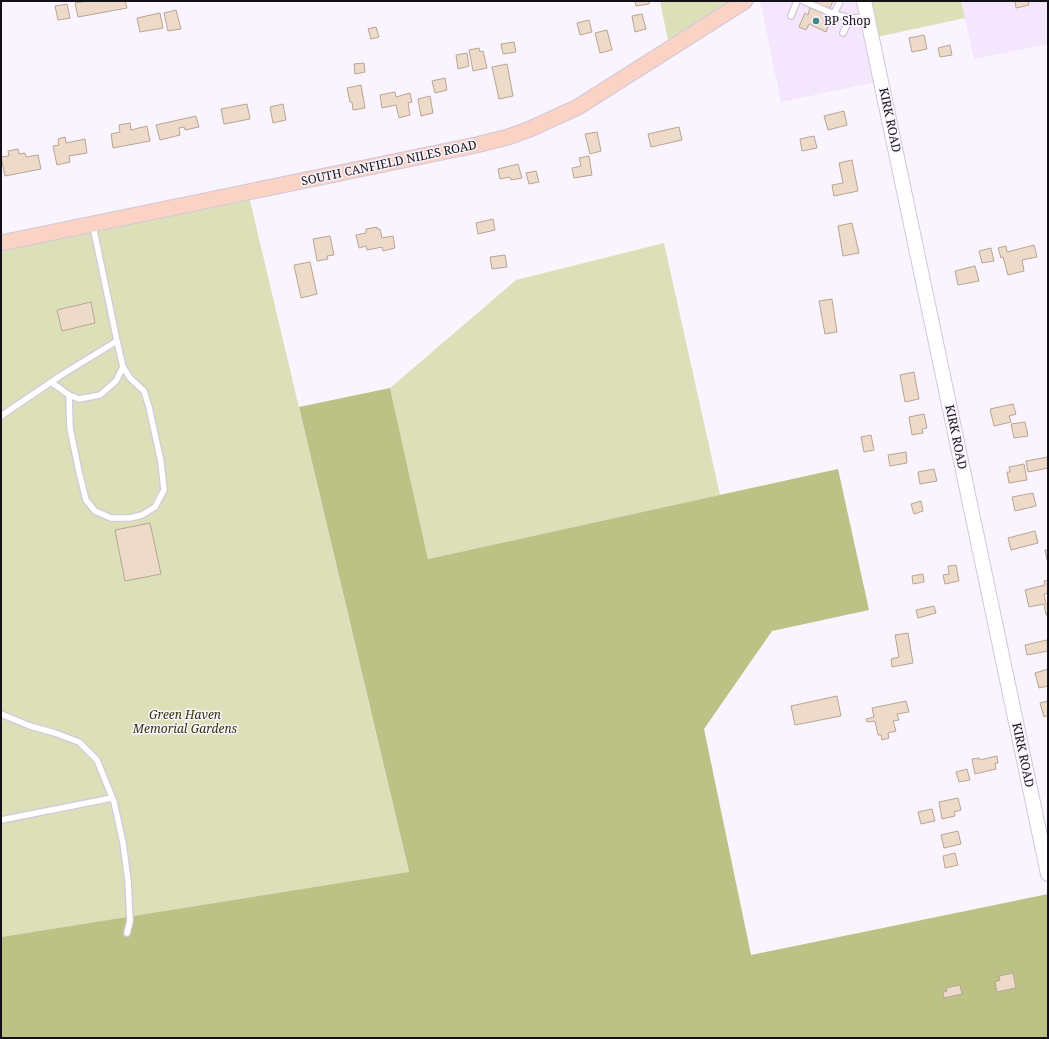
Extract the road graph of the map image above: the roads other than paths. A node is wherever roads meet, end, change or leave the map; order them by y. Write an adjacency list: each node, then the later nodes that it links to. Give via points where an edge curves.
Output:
1 (746, 1): 11 (main road, SOUTH CANFIELD NILES ROAD, via 578,107 523,132 482,144)
2 (797, 1): 7 (lane)
3 (803, 1): 6 (lane)
4 (840, 1): 6 (lane)
5 (864, 1): 8 (street, KIRK ROAD)
6 (834, 14): 9 (lane)
7 (791, 16)
8 (868, 17): 9 (lane); 21 (street, KIRK ROAD)
9 (850, 18): 10 (lane)
10 (843, 33)
11 (92, 224): 12 (main road, SOUTH CANFIELD NILES ROAD); 13 (lane)
12 (1, 243)
13 (117, 341): 14 (lane); 15 (lane)
14 (123, 367): 16 (lane, via 116,381 100,395 79,399); 16 (lane, via 144,391 161,462 164,490 155,507 142,515 111,518 95,511 86,500 70,428)
15 (51, 382): 16 (lane); 17 (lane)
16 (69, 395)
17 (1, 416)
18 (1, 714): 19 (lane, via 79,742 97,760)
19 (112, 798): 20 (lane); 22 (lane, via 123,843 128,881 130,921)
20 (1, 820)
21 (1048, 874)
22 (127, 933)

